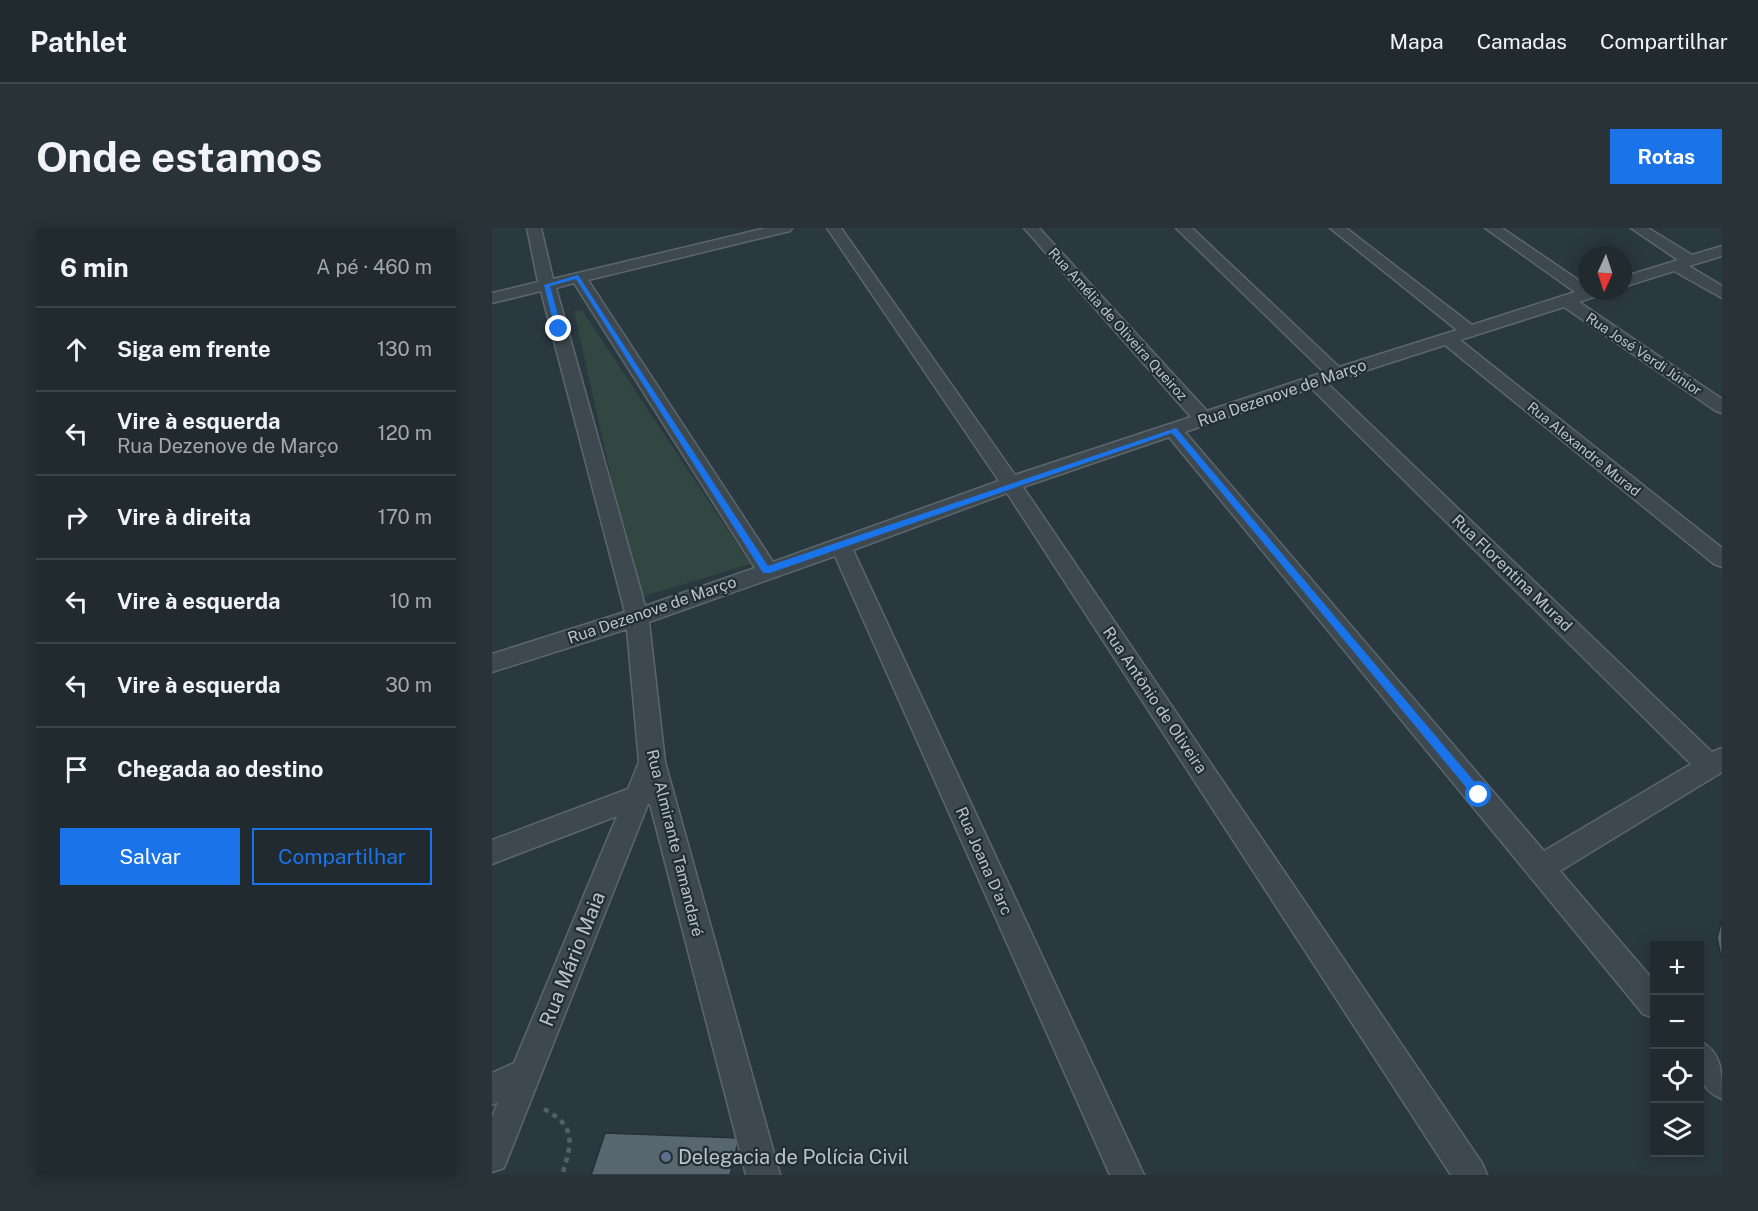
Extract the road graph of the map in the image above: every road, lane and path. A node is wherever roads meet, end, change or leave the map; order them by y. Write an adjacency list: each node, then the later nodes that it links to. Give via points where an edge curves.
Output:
1 (534, 228): 15 (street, Rua Almirante Tamandaré)
2 (784, 228): 12 (street)
3 (834, 228): 27 (street, Rua Antônio de Oliveira)
4 (1031, 228): 25 (street, Rua Amélia de Oliveira Queiroz)
5 (1183, 228): 22 (street)
6 (1337, 228): 20 (street)
7 (1492, 228): 14 (street)
8 (1638, 228): 10 (street)
9 (1722, 250): 10 (street)
10 (1692, 261): 11 (street)
11 (1675, 265): 13 (street); 16 (street)
12 (578, 277): 15 (street); 30 (street)
13 (1632, 279)
14 (1578, 283)
15 (547, 285): 18 (street); 31 (street, Rua Almirante Tamandaré)
16 (1722, 294)
17 (1578, 296): 19 (street, Rua Dezenove de Março)
18 (492, 297)
19 (1565, 300): 20 (street, Rua Dezenove de Março); 24 (street, Rua José Verdi Júnior)
20 (1469, 331): 21 (street, Rua Dezenove de Março)
21 (1447, 338): 22 (street, Rua Dezenove de Março); 29 (street, Rua Alexandre Murad)
22 (1336, 374): 23 (street, Rua Dezenove de Março)
23 (1315, 382): 25 (street, Rua Dezenove de Março); 34 (street, Rua Florentina Murad)
24 (1722, 407)
25 (1204, 420): 26 (street, Rua Dezenove de Março)
26 (1173, 430): 27 (street, Rua Dezenove de Março); 37 (street)
27 (1011, 484): 28 (street, Rua Dezenove de Março); 48 (street, Rua Antônio de Oliveira)
28 (841, 546): 30 (street, Rua Dezenove de Março); 47 (street, Rua Joana D'arc)
29 (1722, 559)
30 (766, 570): 31 (street, Rua Dezenove de Março)
31 (638, 616): 32 (street, Rua Dezenove de Março); 33 (street, Rua Almirante Tamandaré)
32 (492, 663)
33 (652, 762): 35 (street, Rua Mário Maia)
34 (1715, 762): 37 (street)
35 (649, 793): 36 (street); 40 (street, Rua Mário Maia); 46 (street, Rua Almirante Tamandaré)
36 (492, 852)
37 (1540, 868): 38 (street)
38 (1650, 998)
39 (1704, 1061): 41 (street)
40 (525, 1074): 42 (street); 44 (street, Rua Mário Maia)
41 (1722, 1083)
42 (492, 1089)
43 (543, 1108): 45 (path, via 561,1119 572,1142)
44 (492, 1156)
45 (562, 1175)
46 (763, 1175)
47 (1127, 1175)
48 (1470, 1175)

